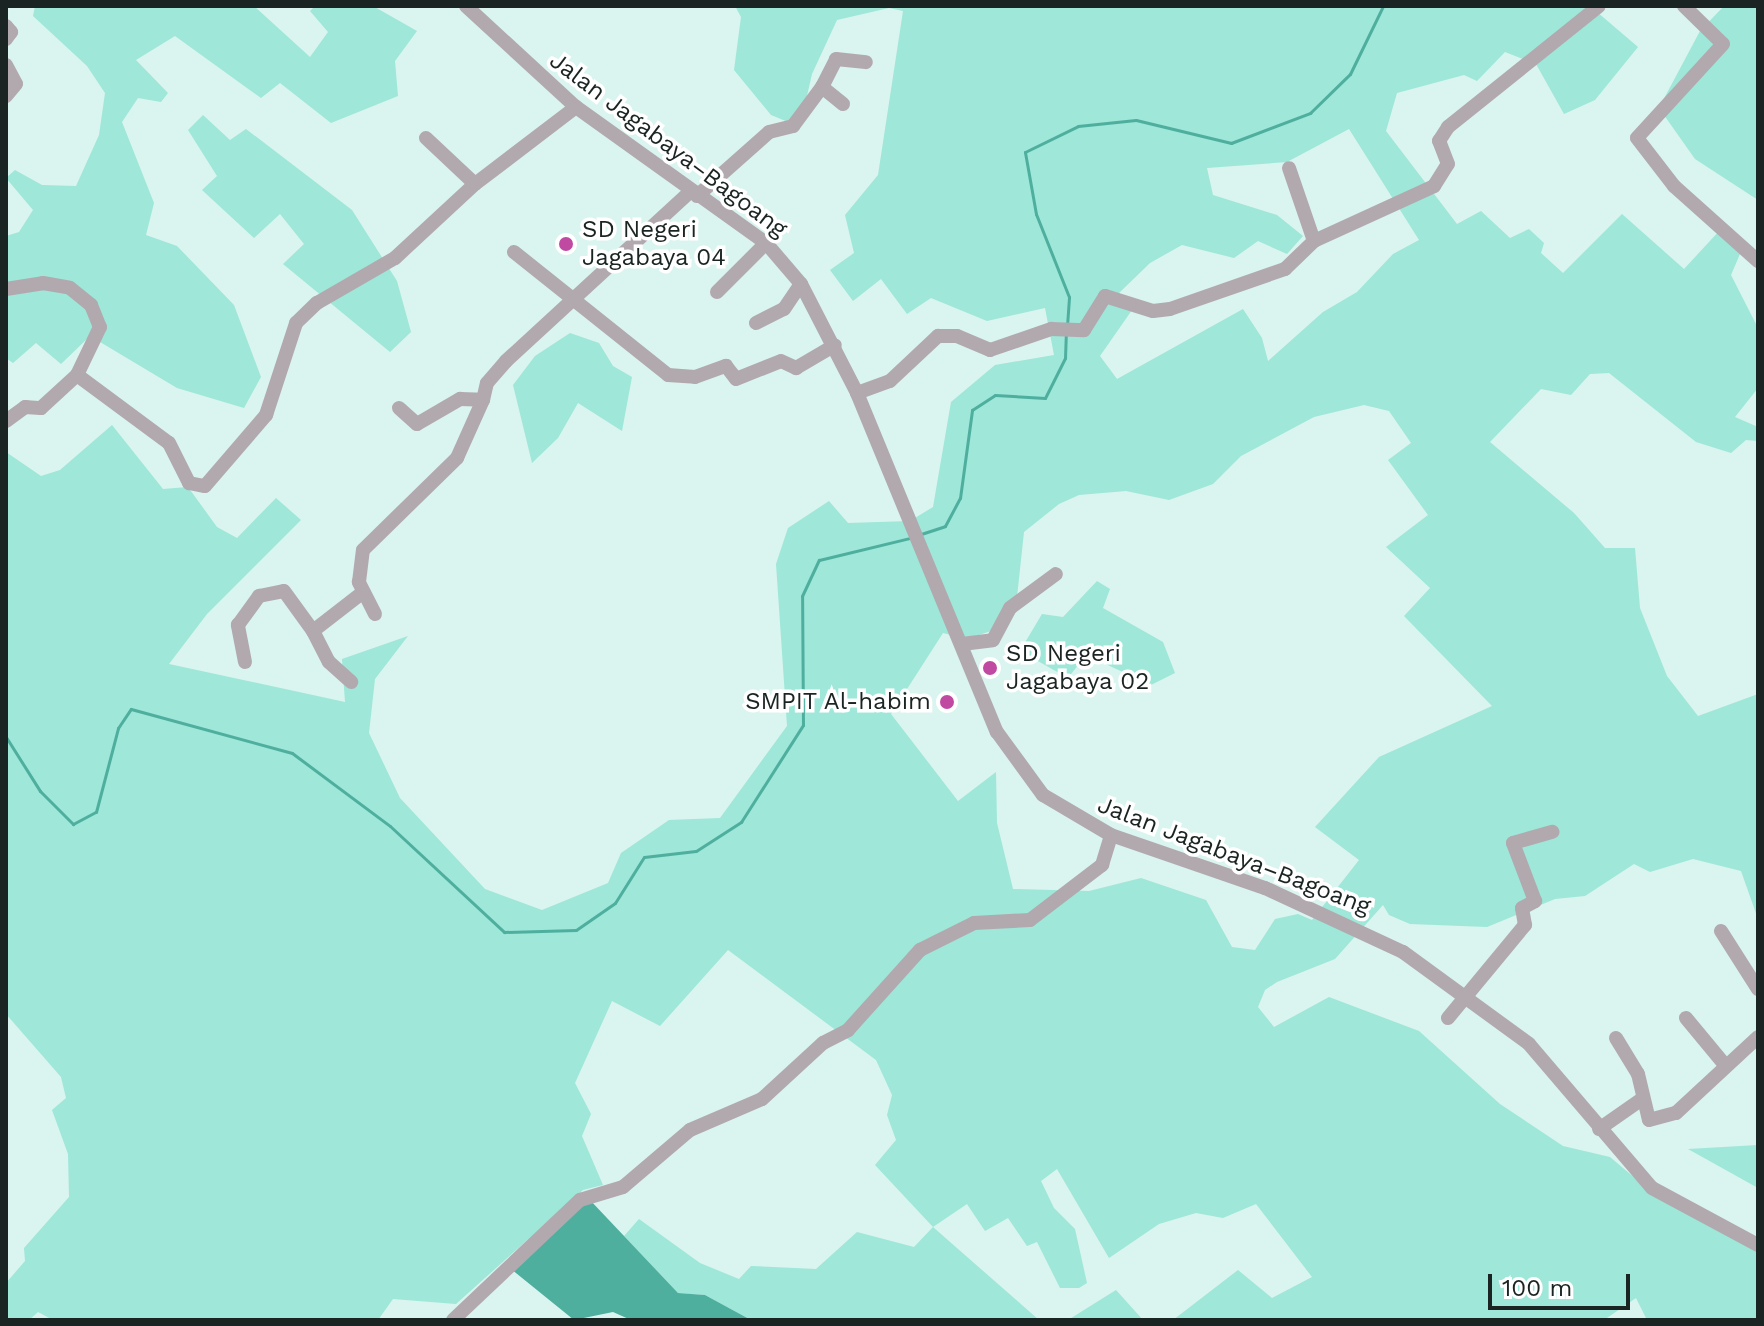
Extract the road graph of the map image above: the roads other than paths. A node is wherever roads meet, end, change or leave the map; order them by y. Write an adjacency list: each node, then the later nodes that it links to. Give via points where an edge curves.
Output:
1 (466, 6): 11 (street, Jalan Jagabaya–Bagoang)
2 (1599, 6): 16 (street, via 1448,127 1439,141 1448,164 1434,186)
3 (1684, 6): 19 (street, via 1723,44 1637,138 1674,186)
4 (6, 26): 5 (street, via 11,32)
5 (6, 39)
6 (866, 62): 8 (street, via 836,59)
7 (6, 65): 9 (street, via 16,84)
8 (822, 87): 10 (street); 15 (street, via 793,126 769,132)
9 (6, 96)
10 (843, 104)
11 (576, 107): 14 (street); 15 (street, Jalan Jagabaya–Bagoang)
12 (426, 138): 14 (street)
13 (1289, 168): 16 (street)
14 (475, 184): 26 (street, via 395,258 317,303 296,323 266,415 205,486 189,483 169,443)
15 (694, 193): 17 (street, Jalan Jagabaya–Bagoang); 23 (street)
16 (1314, 241): 27 (street, via 1285,269 1196,303 1153,311 1105,296 1089,326 1057,329 990,350 957,336 938,336 890,381)
17 (766, 243): 20 (street, Jalan Jagabaya–Bagoang); 22 (street)
18 (514, 252): 23 (street)
19 (1758, 261)
20 (801, 284): 24 (street, via 784,309); 25 (street, Jalan Jagabaya–Bagoang)
21 (6, 289): 26 (street, via 29,283 70,288 91,305 100,327)
22 (717, 292)
23 (568, 300): 25 (street, via 668,375 695,377 726,366 736,379 781,361 796,368); 28 (street, via 487,383)
24 (756, 323)
25 (835, 345): 27 (street, Jalan Jagabaya–Bagoang)
26 (77, 375): 30 (street, via 41,408 25,407)
27 (857, 393): 35 (street, Jalan Jagabaya–Bagoang)
28 (483, 400): 29 (street, via 460,399 417,424); 32 (street, via 457,458 369,540 358,571)
29 (399, 408)
30 (6, 421)
31 (1056, 574): 35 (street, via 1010,608 993,640)
32 (362, 593): 33 (street); 34 (street)
33 (375, 614)
34 (313, 631): 36 (street, via 284,591 259,596 238,625); 37 (street, via 329,662)
35 (962, 644): 39 (street, Jalan Jagabaya–Bagoang, via 1016,765 1043,795)
36 (245, 662)
37 (351, 682)
38 (1552, 832): 42 (street, via 1513,843 1535,901 1522,908 1525,925)
39 (1111, 835): 42 (street, Jalan Jagabaya–Bagoang, via 1368,931); 51 (street, via 1102,865 1030,920 974,923 920,950 848,1030 823,1043 762,1099 690,1130 623,1187 580,1200)
40 (1721, 931): 41 (street)
41 (1758, 989)
42 (1465, 996): 43 (street); 49 (street, Jalan Jagabaya–Bagoang, via 1529,1044)
43 (1448, 1018)
44 (1686, 1018): 47 (street)
45 (1758, 1037): 47 (street)
46 (1616, 1038): 48 (street, via 1638,1074)
47 (1725, 1065): 48 (street, via 1676,1113 1649,1120)
48 (1642, 1099): 49 (street)
49 (1599, 1129): 50 (street, Jalan Jagabaya–Bagoang, via 1652,1188)
50 (1758, 1245)
51 (453, 1320)

